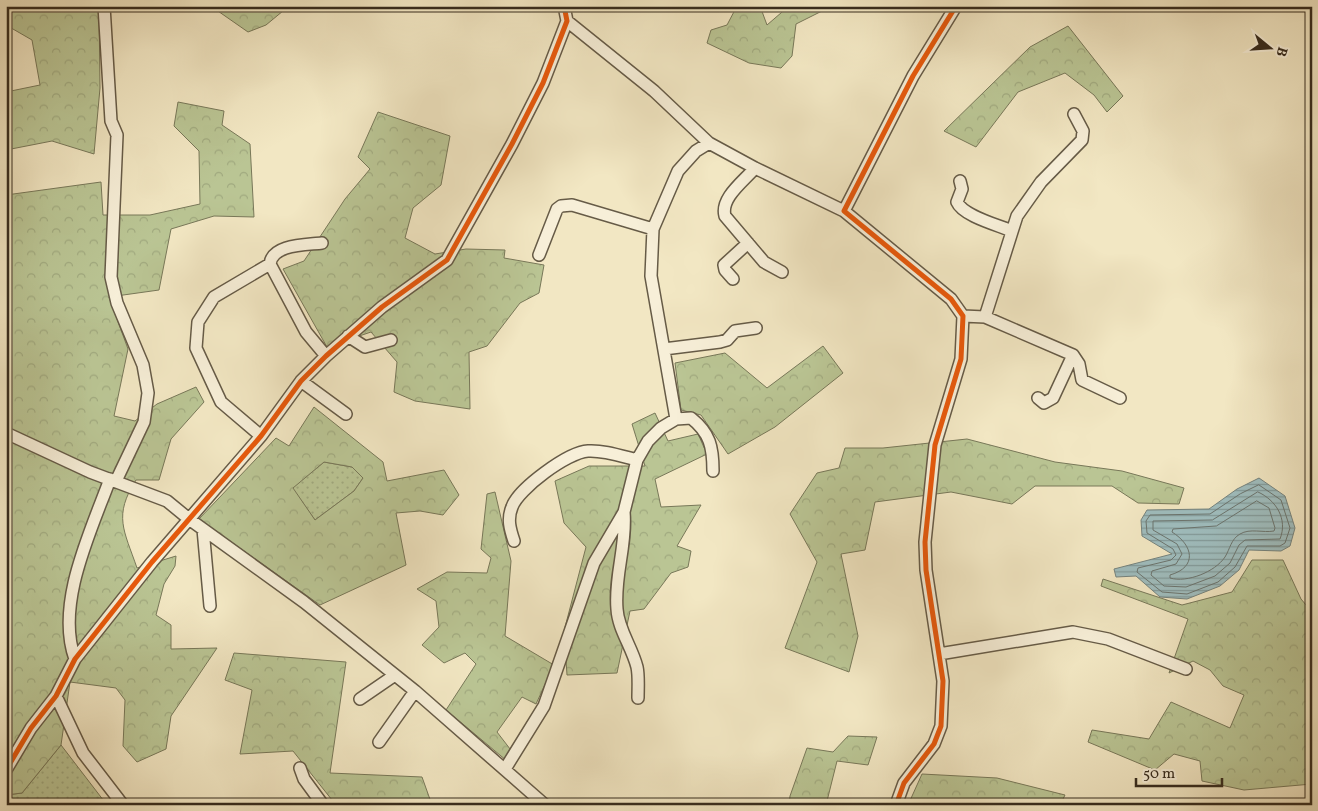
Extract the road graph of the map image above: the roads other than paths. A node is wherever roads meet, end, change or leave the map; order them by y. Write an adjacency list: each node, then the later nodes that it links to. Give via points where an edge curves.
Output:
1 (104, 6): 35 (street, via 111,121 117,135 111,277 117,303 143,365 148,393 144,422)
2 (564, 6): 4 (street)
3 (956, 6): 9 (street, via 913,76)
4 (567, 21): 6 (street, via 654,91); 21 (street, via 543,83 447,260)
5 (1074, 114): 11 (street, via 1083,131 1082,140 1042,182 1017,216)
6 (709, 143): 7 (street); 10 (street, via 696,151 678,171)
7 (755, 168): 9 (street); 13 (street, via 729,197 724,211)
8 (960, 181): 11 (street, via 959,206 970,214)
9 (844, 211): 18 (street, via 951,299)
10 (653, 229): 14 (street, via 588,208 572,204 561,206); 23 (street, via 651,276)
11 (1012, 231): 19 (street)
12 (322, 243): 15 (street, via 278,251 270,258)
13 (748, 243): 16 (street, via 764,262); 17 (street, via 724,265 724,270)
14 (539, 254)
15 (270, 264): 25 (street, via 306,332); 32 (street, via 214,297 198,322 196,348 221,402)
16 (782, 272)
17 (733, 279)
18 (963, 316): 19 (street); 41 (street, via 961,359 935,445 926,516 926,570)
19 (985, 317): 24 (street)
20 (756, 328): 23 (street, via 736,331 720,342)
21 (348, 336): 22 (street, via 365,347); 25 (street)
22 (390, 340)
23 (664, 349): 30 (street)
24 (1073, 355): 27 (street, via 1053,398 1044,403); 28 (street, via 1079,364 1082,380)
25 (326, 356): 26 (street)
26 (301, 380): 29 (street); 32 (street)
27 (1038, 398)
28 (1120, 398)
29 (346, 414)
30 (676, 420): 33 (street, via 660,428); 34 (street, via 691,418 706,432 710,438)
31 (6, 434): 35 (street)
32 (261, 436): 37 (street)
33 (637, 460): 36 (street); 39 (street, via 586,451 566,459 517,496 508,525)
34 (713, 471)
35 (113, 480): 37 (street, via 167,501); 42 (street, via 71,590 71,649)
36 (624, 512): 47 (street, via 624,544 616,606 618,621 638,669); 51 (street, via 594,563 544,706)
37 (188, 519): 38 (street); 42 (street)
38 (203, 529): 40 (street); 44 (street, via 304,602)
39 (514, 541)
40 (210, 606)
41 (940, 654): 43 (street, via 1073,632 1108,639); 56 (street, via 943,681 941,726 934,744 904,783)
42 (75, 660): 46 (street)
43 (1186, 669)
44 (395, 675): 45 (street); 48 (street)
45 (415, 691): 49 (street); 51 (street)
46 (56, 696): 52 (street, via 31,728); 53 (street, via 83,753)
47 (638, 698)
48 (360, 699)
49 (379, 742)
50 (300, 768): 54 (street, via 309,788)
51 (505, 769): 55 (street)
52 (6, 770)
53 (122, 805)
54 (323, 805)
55 (545, 805)
56 (896, 805)

